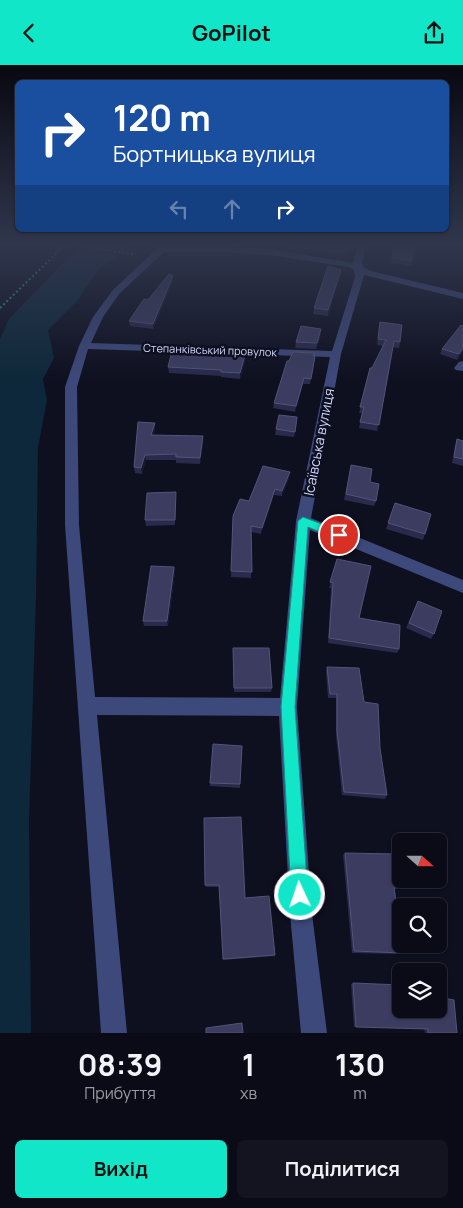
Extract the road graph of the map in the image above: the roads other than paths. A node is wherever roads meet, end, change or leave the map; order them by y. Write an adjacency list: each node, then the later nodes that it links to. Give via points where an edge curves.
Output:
1 (118, 290): 5 (street, via 98,317)
2 (356, 290): 6 (street, Ісаївська вулиця)
3 (439, 290): 4 (street)
4 (463, 296)
5 (84, 346): 6 (street, Степанківський провулок); 9 (street, via 71,387 72,525)
6 (336, 354): 7 (street, Ісаївська вулиця)
7 (303, 521): 8 (street); 10 (street, Ісаївська вулиця)
8 (463, 587)
9 (86, 706): 10 (street); 11 (street)
10 (288, 707): 12 (street, Ісаївська вулиця, via 301,914)
11 (114, 1033)
12 (314, 1033)

